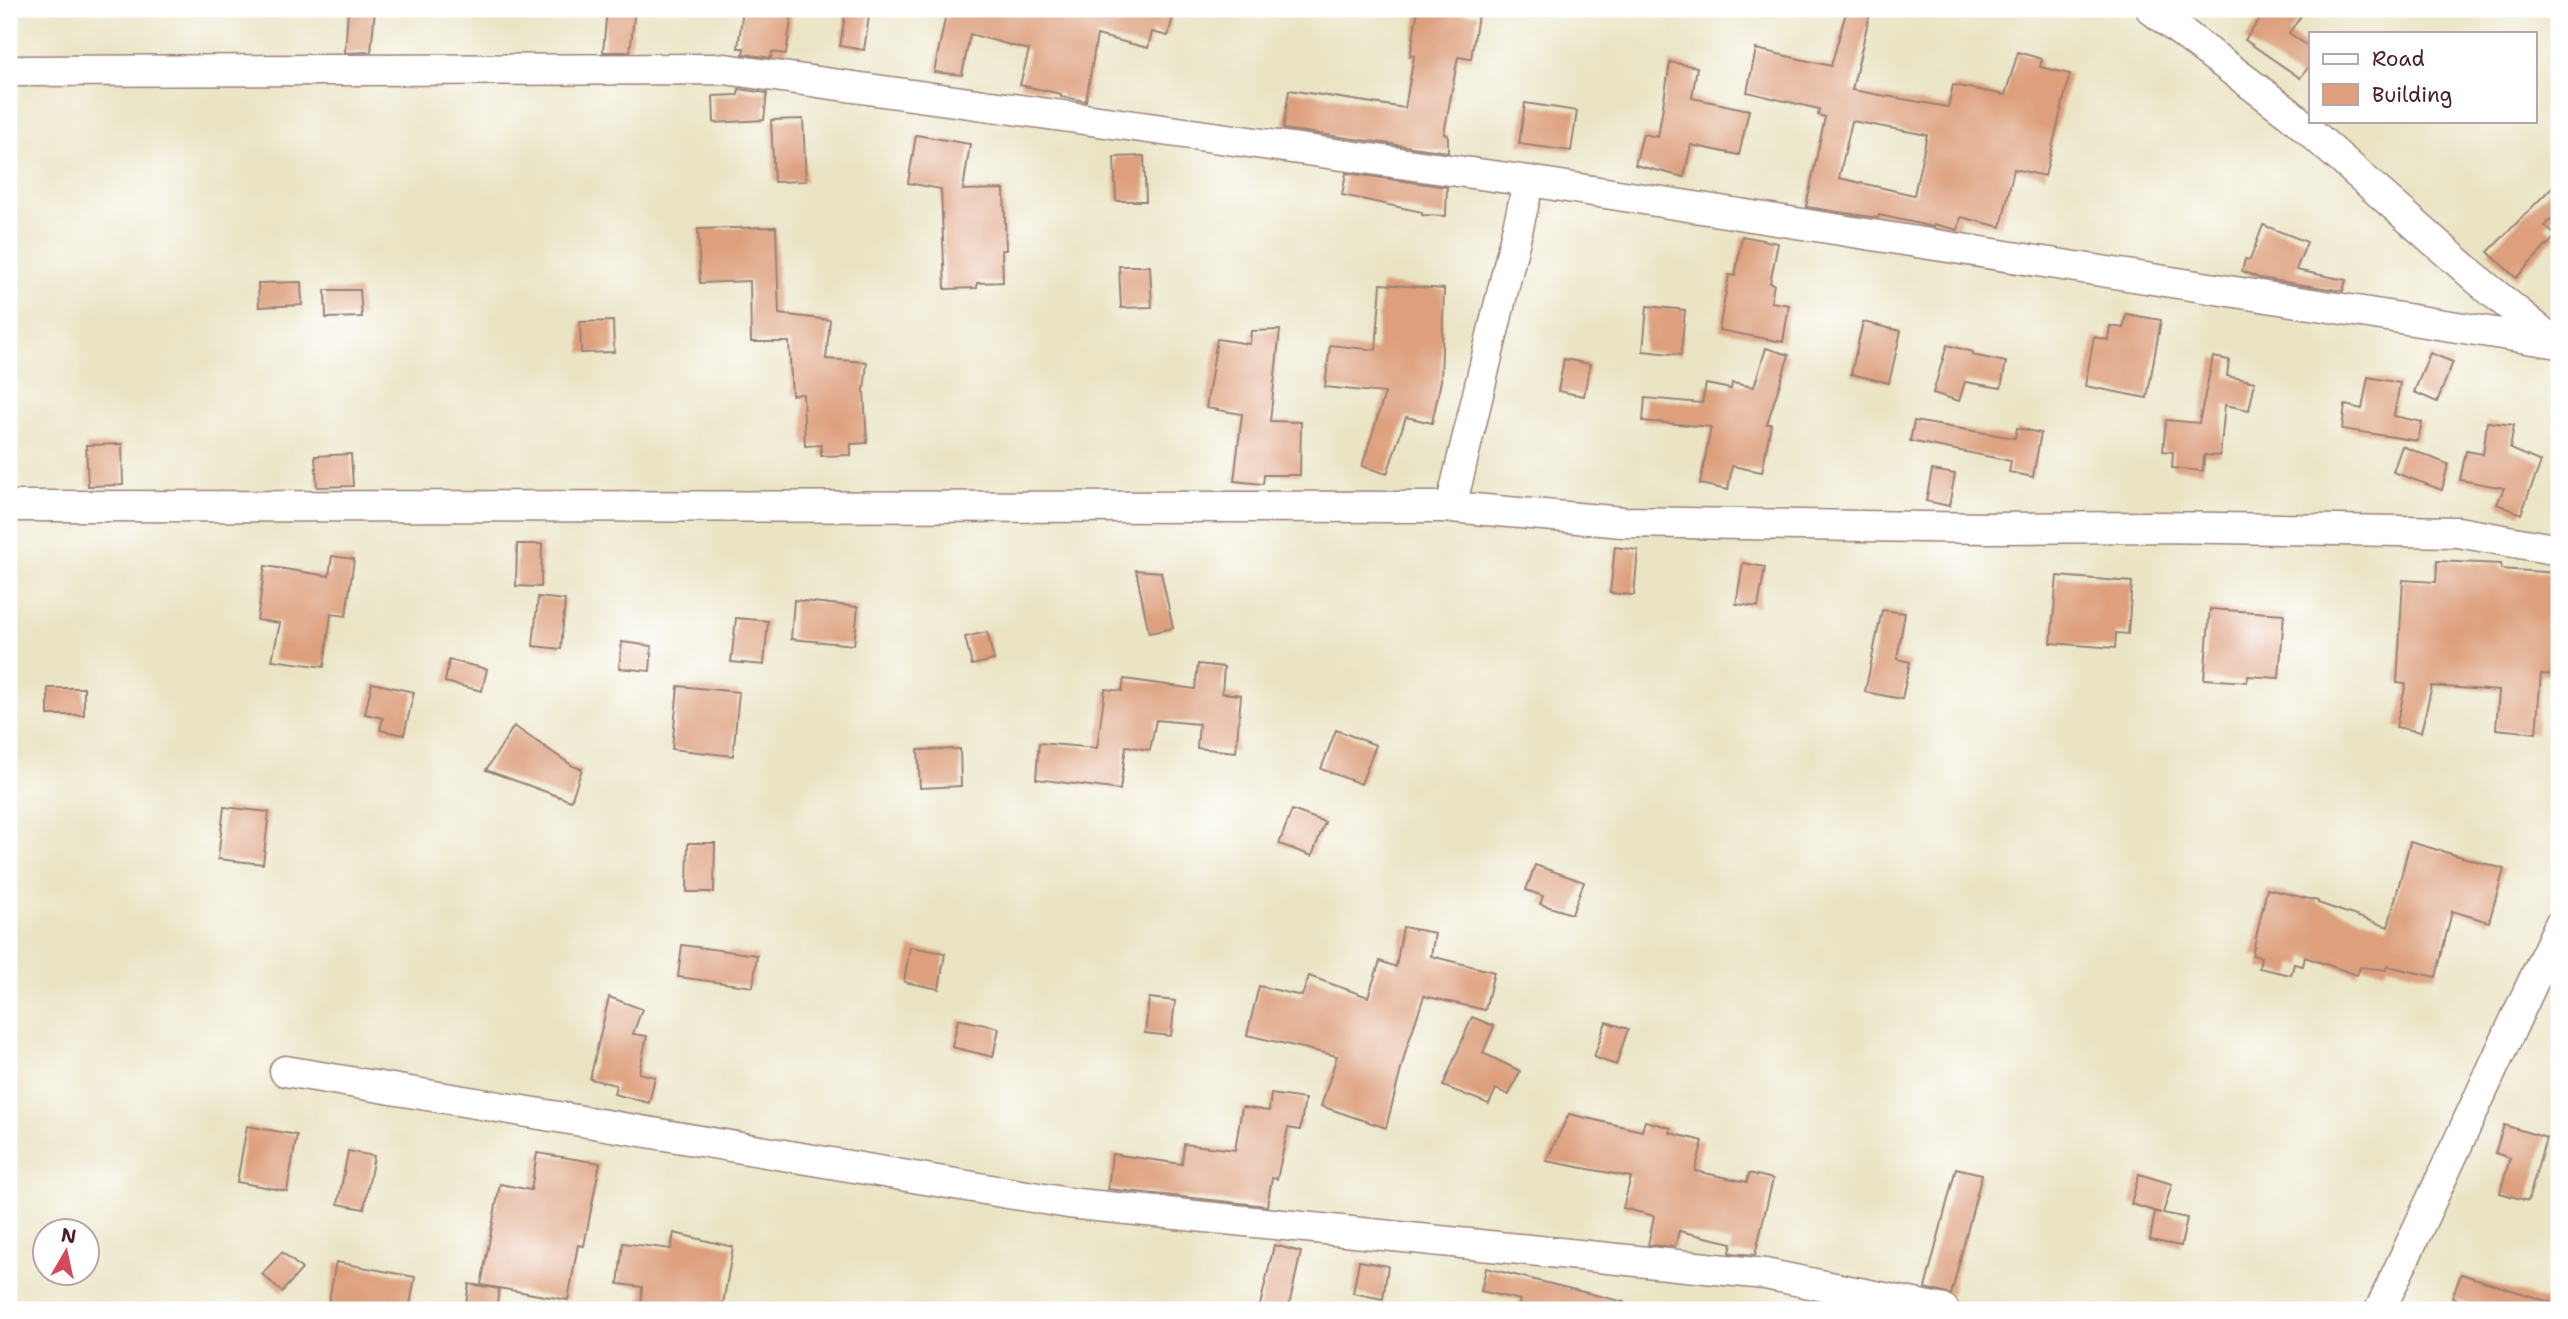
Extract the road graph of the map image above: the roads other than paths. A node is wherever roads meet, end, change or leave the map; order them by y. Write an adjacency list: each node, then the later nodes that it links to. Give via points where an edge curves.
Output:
1 (2151, 9): 4 (street, via 2289,113 2485,286)
2 (9, 71): 3 (street, via 725,69)
3 (1530, 181): 4 (street); 6 (street)
4 (2556, 342)
5 (9, 506): 6 (street)
6 (1451, 507): 7 (street, via 1623,522 2458,532)
7 (2559, 550)
8 (2559, 926): 11 (street)
9 (285, 1071): 10 (street, via 1068,1203 1765,1274)
10 (1944, 1310)
11 (2380, 1310)

